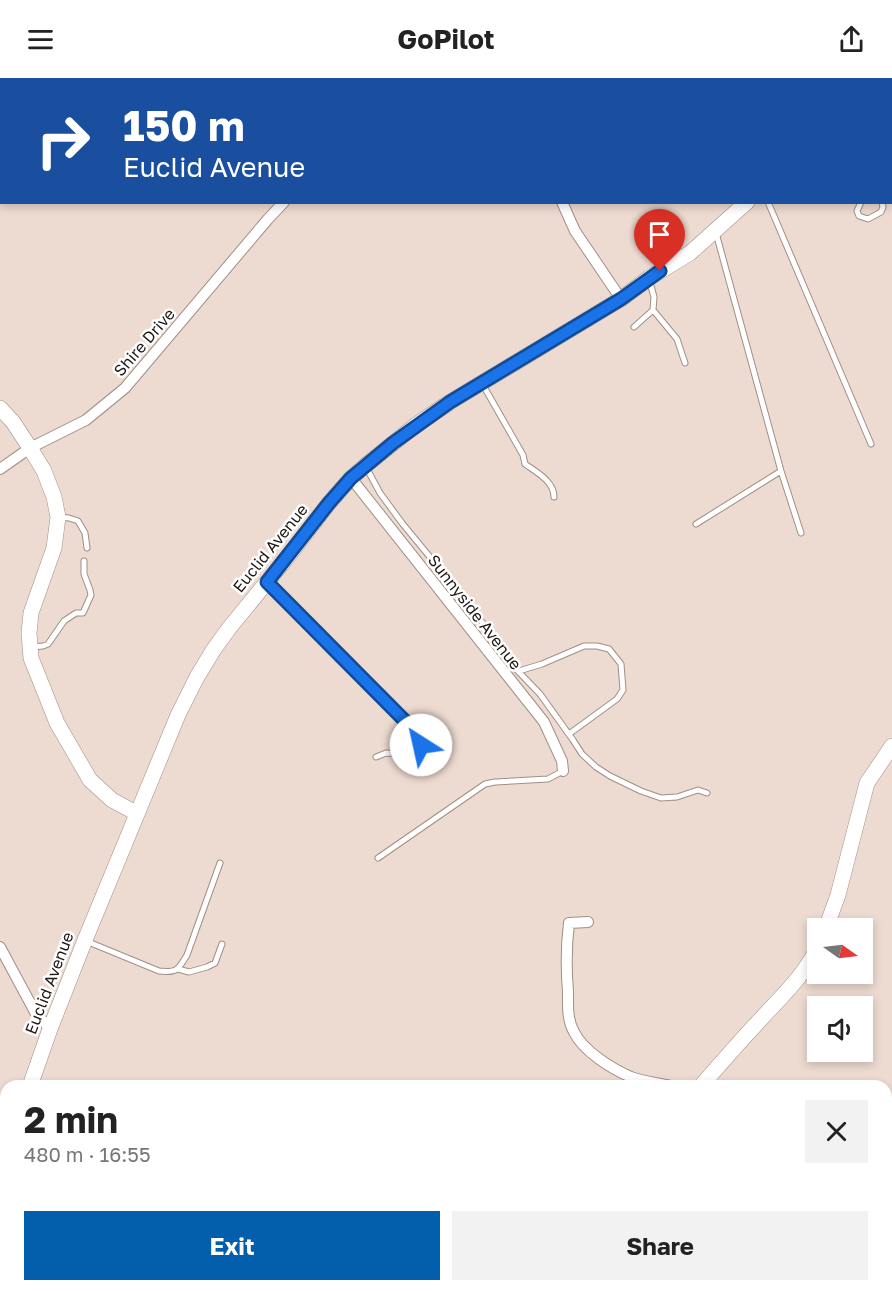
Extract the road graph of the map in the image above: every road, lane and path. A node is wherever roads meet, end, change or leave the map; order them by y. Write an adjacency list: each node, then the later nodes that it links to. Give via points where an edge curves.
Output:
1 (282, 204): 16 (street, Shire Drive, via 125,388 86,420)
2 (563, 204): 9 (street, via 575,231)
3 (745, 204): 7 (street, Euclid Avenue)
4 (769, 204): 15 (lane)
5 (860, 204): 6 (lane, via 859,216 868,219 881,212)
6 (882, 204)
7 (715, 231): 8 (street, Euclid Avenue); 19 (lane)
8 (649, 278): 9 (street, Euclid Avenue); 10 (lane)
9 (621, 299): 13 (street, Euclid Avenue)
10 (653, 310): 11 (lane); 12 (lane, via 677,339)
11 (634, 327)
12 (685, 363)
13 (482, 383): 17 (street, Euclid Avenue, via 424,419); 21 (lane, via 525,464 552,487)
14 (0, 408): 16 (street)
15 (872, 444)
16 (30, 448): 18 (street, Shire Drive); 22 (street, via 51,488)
17 (366, 465): 20 (street, Euclid Avenue); 29 (lane, via 402,523)
18 (0, 469)
19 (781, 471): 23 (lane); 24 (lane)
20 (351, 478): 27 (street, Euclid Avenue); 33 (street, Sunnyside Avenue, via 544,722)
21 (554, 497)
22 (58, 517): 25 (lane, via 78,521); 28 (street, via 54,548 31,613)
23 (696, 524)
24 (801, 533)
25 (87, 548)
26 (84, 561): 28 (lane, via 91,595 83,613 64,621 48,644)
27 (267, 582): 32 (lane, via 410,726 420,741 420,749 413,754 386,753); 35 (street, Euclid Avenue, via 230,627 197,677)
28 (30, 647): 35 (street, via 57,723 90,780 112,800)
29 (519, 671): 30 (lane); 30 (lane, via 584,646 609,649 621,664 622,690 617,699)
30 (569, 734): 34 (lane, via 596,767 641,791 661,798 698,790)
31 (892, 746): 38 (street, via 867,783)
32 (376, 757)
33 (563, 771): 36 (lane, via 548,779 485,784)
34 (707, 792)
35 (136, 813): 40 (street, Euclid Avenue)
36 (378, 858)
37 (220, 863): 44 (lane, via 187,956)
38 (830, 918)
39 (588, 922): 47 (street, via 568,923 569,1017 574,1032 604,1062)
40 (85, 940): 44 (lane, via 159,971); 45 (street, Euclid Avenue)
41 (222, 945): 44 (lane, via 215,963 189,972)
42 (0, 947): 45 (street, via 35,1012)
43 (807, 967): 48 (street)
44 (178, 969)
45 (50, 1029): 46 (street, Euclid Avenue)
46 (32, 1080)
47 (645, 1080)
48 (707, 1080)

